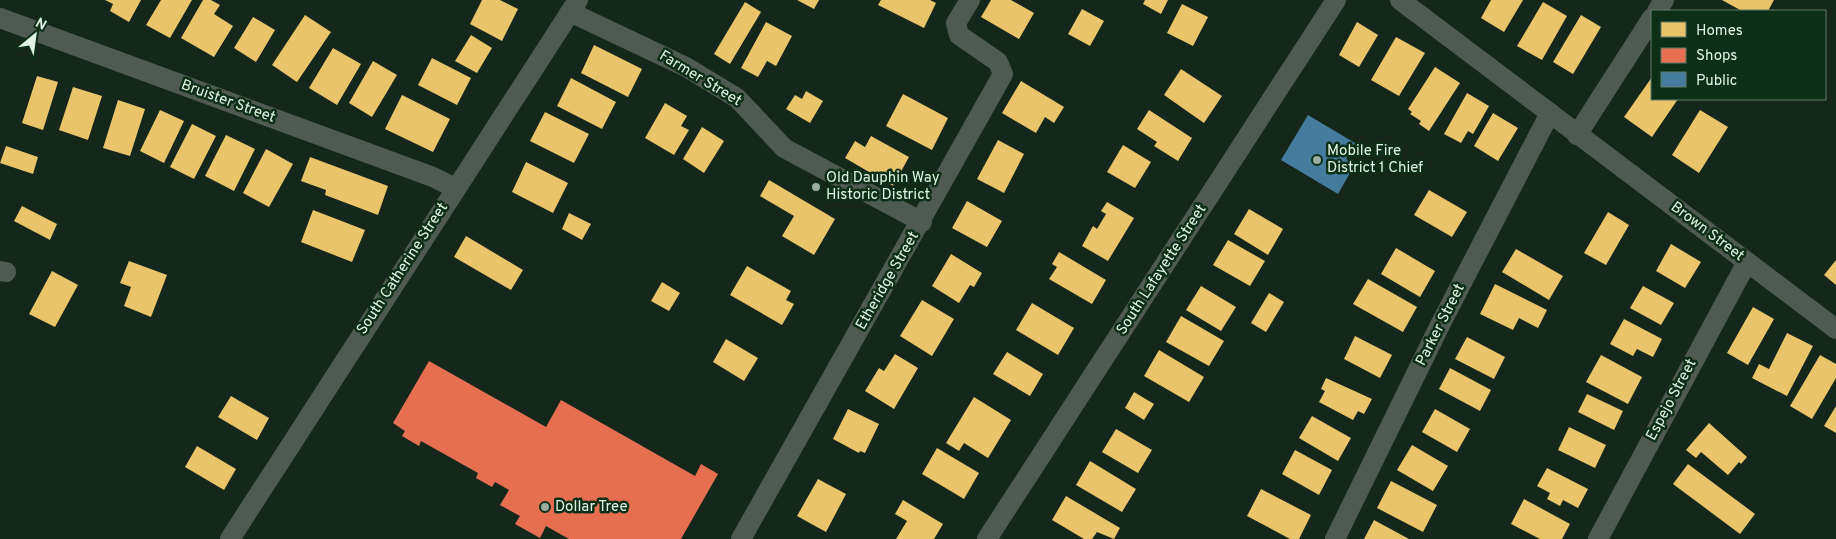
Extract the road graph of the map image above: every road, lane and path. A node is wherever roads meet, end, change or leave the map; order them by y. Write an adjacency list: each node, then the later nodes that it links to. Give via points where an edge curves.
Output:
1 (970, 0): 10 (street, Etheridge Street, via 956,23 959,35 998,62 1003,74)
2 (1336, 0): 15 (street, South Lafayette Street)
3 (1400, 0): 7 (street)
4 (574, 6): 9 (street, South Catherine Street); 10 (street, Farmer Street, via 737,98 784,148)
5 (0, 18): 9 (street, Bruister Street)
6 (1651, 20): 8 (street)
7 (1550, 113): 8 (street, Brown Street); 16 (street, Parker Street)
8 (1577, 135): 11 (street, Brown Street)
9 (455, 188): 13 (street, South Catherine Street)
10 (922, 222): 14 (street, Etheridge Street)
11 (1747, 262): 12 (street, Brown Street); 17 (street, Espejo Street)
12 (1836, 329)
13 (230, 539)
14 (741, 539)
15 (987, 539)
16 (1335, 539)
17 (1598, 539)

